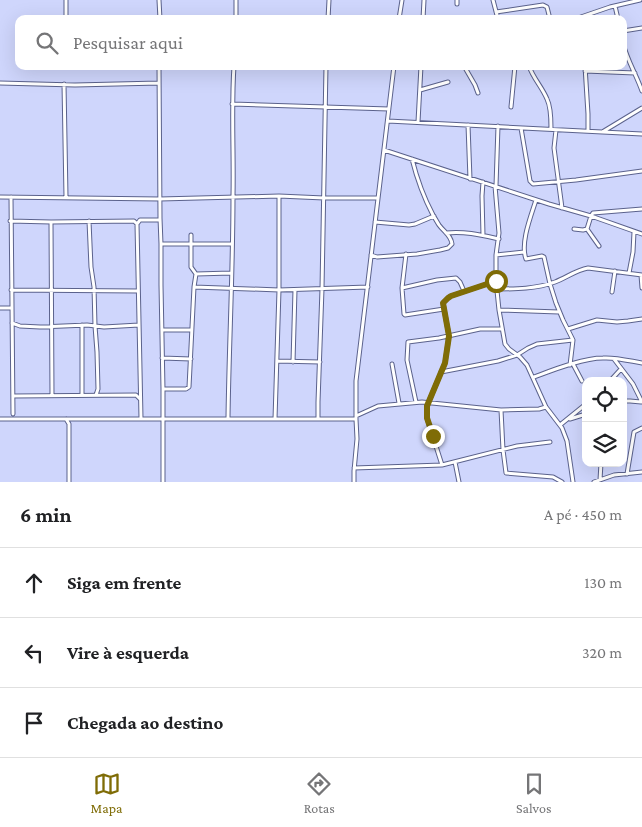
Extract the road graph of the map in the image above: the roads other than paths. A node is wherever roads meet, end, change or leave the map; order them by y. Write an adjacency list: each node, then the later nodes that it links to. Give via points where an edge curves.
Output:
1 (66, 0): 14 (street)
2 (159, 0): 15 (street)
3 (236, 0): 16 (street)
4 (328, 0): 17 (street)
5 (402, 0): 18 (street)
6 (424, 0): 19 (street)
7 (493, 0): 13 (street)
8 (540, 0): 11 (street)
9 (619, 0): 12 (street)
10 (640, 0): 12 (street)
11 (541, 5): 13 (street); 21 (street, via 546,5)
12 (617, 5): 22 (street); 23 (street)
13 (496, 12): 20 (street)
14 (66, 15)
15 (160, 15)
16 (236, 15)
17 (328, 15)
18 (400, 15)
19 (423, 15)
20 (497, 15)
21 (549, 15)
22 (587, 15)
23 (618, 15)
24 (642, 28): 25 (street)
25 (627, 30)
26 (627, 58): 36 (street)
27 (159, 70): 39 (street)
28 (234, 70): 44 (street)
29 (326, 70): 45 (street)
30 (394, 70): 48 (street)
31 (421, 70): 41 (street)
32 (466, 70): 43 (street)
33 (515, 70): 46 (street)
34 (531, 70): 54 (street, via 547,99)
35 (586, 71): 36 (street); 56 (street)
36 (635, 73): 42 (street)
37 (448, 82): 41 (street)
38 (0, 83): 40 (street)
39 (159, 83): 40 (street); 73 (street)
40 (64, 84): 69 (street)
41 (420, 90): 50 (street)
42 (642, 91)
43 (478, 93)
44 (232, 104): 45 (street); 70 (street)
45 (325, 107): 48 (street); 71 (street)
46 (511, 107)
47 (642, 108): 57 (street)
48 (389, 109): 49 (street)
49 (388, 121): 50 (street); 59 (street)
50 (418, 122): 51 (street)
51 (468, 125): 52 (street); 62 (street)
52 (498, 126): 53 (street); 65 (street)
53 (521, 128): 54 (street); 64 (street, via 531,184)
54 (551, 128): 55 (street)
55 (556, 130): 56 (street); 64 (street, via 554,148)
56 (588, 131): 57 (street)
57 (603, 132): 58 (street)
58 (642, 134)
59 (384, 150): 60 (street); 72 (street)
60 (412, 159): 62 (street); 77 (street, via 419,186)
61 (642, 171): 64 (street)
62 (470, 178): 63 (street)
63 (483, 182): 65 (street); 91 (street)
64 (559, 182): 75 (street)
65 (496, 186): 74 (street); 92 (street)
66 (279, 196): 70 (street); 71 (street); 116 (street)
67 (0, 197): 68 (street)
68 (10, 197): 69 (street); 80 (street)
69 (66, 197): 73 (street)
70 (233, 197): 73 (street); 95 (street)
71 (324, 198): 72 (street); 113 (street)
72 (378, 198): 83 (street)
73 (160, 199): 79 (street)
74 (536, 200): 75 (street); 97 (street)
75 (562, 208): 78 (street)
76 (642, 209): 78 (street, via 593,213)
77 (434, 216): 83 (street, via 409,225); 87 (street)
78 (591, 216): 86 (street); 88 (street)
79 (160, 220): 84 (street, via 140,220); 93 (street)
80 (10, 221): 82 (street); 115 (street)
81 (89, 221): 82 (street); 84 (street, via 134,221); 119 (street)
82 (51, 222): 118 (street)
83 (375, 222): 99 (street)
84 (138, 224): 120 (street)
85 (574, 229): 86 (street)
86 (587, 229): 96 (street)
87 (446, 232): 91 (street); 98 (street, via 452,241 448,248)
88 (634, 232): 90 (street); 104 (street)
89 (191, 234): 94 (street)
90 (642, 234)
91 (483, 235): 92 (street)
92 (499, 239): 100 (street)
93 (161, 244): 94 (street); 136 (street)
94 (190, 244): 95 (street); 103 (street, via 191,267)
95 (232, 244): 102 (street)
96 (599, 246)
97 (524, 252): 100 (street); 107 (street, via 526,259 544,257)
98 (406, 254): 99 (street); 110 (street)
99 (371, 255): 109 (street)
100 (496, 255): 106 (street)
101 (615, 272): 104 (street); 107 (street, via 583,268); 122 (street)
102 (231, 273): 103 (street); 112 (street)
103 (196, 274): 108 (street)
104 (629, 274): 105 (street)
105 (642, 275): 111 (street)
106 (496, 281): 114 (street); 121 (street)
107 (550, 284): 114 (street); 127 (street)
108 (194, 287): 112 (street); 137 (street)
109 (368, 287): 113 (street); 170 (street)
110 (402, 288): 121 (street, via 456,278); 125 (street, via 404,315)
111 (642, 288)
112 (231, 289): 116 (street); 182 (street)
113 (322, 289): 117 (street); 146 (street)
114 (496, 289): 126 (street)
115 (11, 290): 118 (street); 124 (street)
116 (279, 290): 117 (street); 144 (street)
117 (295, 290): 145 (street)
118 (51, 291): 119 (street); 132 (street)
119 (94, 291): 120 (street); 133 (street)
120 (138, 291): 131 (street)
121 (464, 291): 125 (street, via 448,298 443,303)
122 (612, 292)
123 (0, 308): 124 (street)
124 (11, 308): 129 (street)
125 (444, 309): 138 (street)
126 (499, 310): 127 (street); 134 (street)
127 (559, 312): 135 (street)
128 (642, 319): 135 (street, via 597,320)
129 (12, 323): 132 (street); 163 (street)
130 (82, 325): 132 (street); 133 (street); 159 (street)
131 (139, 325): 133 (street); 156 (street)
132 (51, 326): 158 (street)
133 (94, 326): 155 (street)
134 (501, 329): 138 (street, via 480,329); 140 (street, via 505,344)
135 (568, 329): 139 (street)
136 (162, 330): 137 (street); 141 (street)
137 (191, 330): 142 (street)
138 (449, 336): 151 (street, via 445,363); 166 (street, via 408,342 407,360)
139 (573, 340): 140 (street, via 537,344); 149 (street)
140 (517, 355): 151 (street); 152 (street)
141 (162, 358): 142 (street); 157 (street)
142 (191, 359): 157 (street, via 188,388)
143 (614, 359): 147 (street); 149 (street, via 596,358); 150 (street)
144 (276, 360): 145 (street); 184 (street)
145 (293, 362): 146 (street)
146 (320, 362): 185 (street)
147 (642, 363)
148 (392, 364): 169 (street)
149 (571, 364): 152 (street); 154 (street)
150 (621, 369): 153 (street); 168 (street)
151 (440, 372): 167 (street)
152 (533, 377): 171 (street)
153 (614, 377)
154 (582, 381)
155 (98, 389): 160 (street); 161 (street)
156 (141, 389): 162 (street); 164 (street)
157 (163, 389): 181 (street)
158 (52, 395): 159 (street); 163 (street)
159 (82, 395): 160 (street)
160 (96, 395): 161 (street)
161 (104, 395): 162 (street)
162 (136, 395): 164 (street)
163 (13, 396): 175 (street)
164 (141, 400): 180 (street)
165 (627, 400): 168 (street)
166 (416, 402): 167 (street); 169 (street)
167 (428, 402): 173 (street); 193 (street, via 427,418)
168 (642, 402)
169 (399, 403): 174 (street)
170 (356, 404): 174 (street); 177 (street)
171 (546, 407): 173 (street); 188 (street)
172 (582, 407): 186 (street)
173 (501, 410): 191 (street)
174 (364, 411): 177 (street)
175 (13, 414)
176 (582, 415): 186 (street)
177 (356, 417): 185 (street); 195 (street)
178 (66, 418): 179 (street); 183 (street); 187 (street)
179 (74, 418): 180 (street); 187 (street)
180 (142, 418): 181 (street)
181 (163, 418): 182 (street); 200 (street)
182 (228, 418): 184 (street)
183 (0, 419)
184 (276, 419): 185 (street)
185 (318, 419)
186 (567, 420): 188 (street)
187 (70, 424): 199 (street)
188 (560, 425): 204 (street, via 567,441)
189 (642, 428): 197 (street, via 634,432)
190 (550, 442): 191 (street)
191 (503, 450): 192 (street); 203 (street, via 506,473 553,477)
192 (455, 462): 193 (street); 202 (street)
193 (442, 465): 195 (street)
194 (601, 467): 198 (street)
195 (354, 468): 201 (street)
196 (642, 472): 197 (street)
197 (627, 474): 198 (street)
198 (600, 480): 205 (street)
199 (70, 482)
200 (164, 482)
201 (354, 482)
202 (459, 482)
203 (562, 482)
204 (573, 482)
205 (594, 482)

